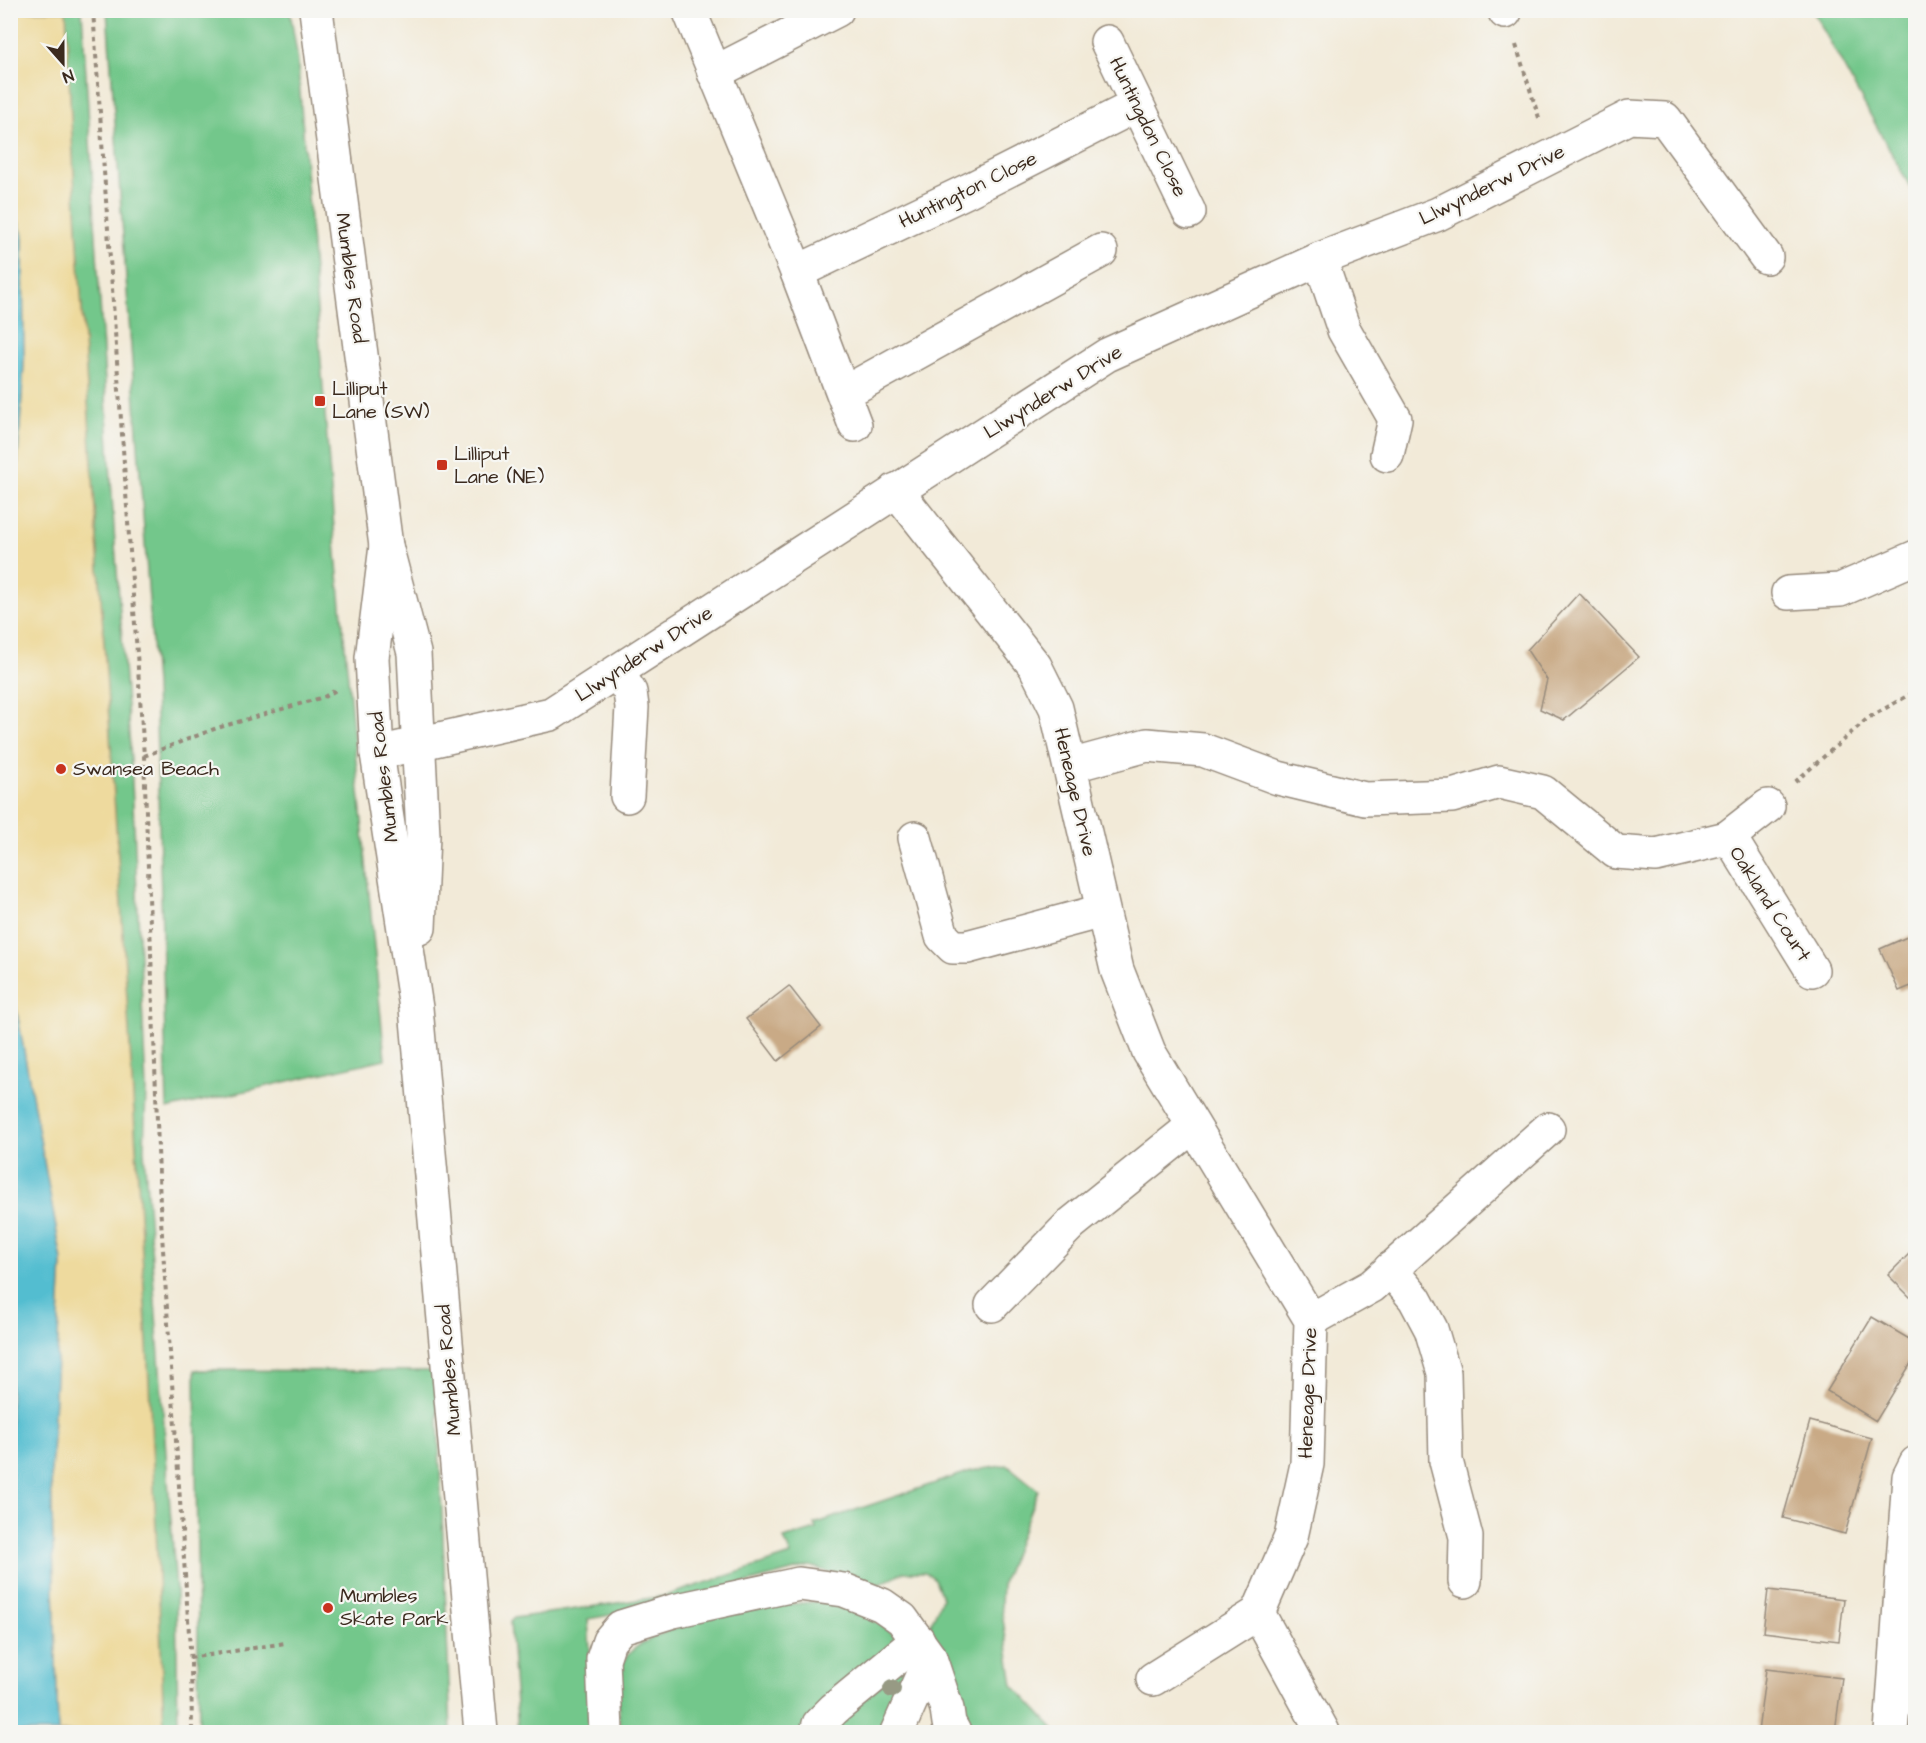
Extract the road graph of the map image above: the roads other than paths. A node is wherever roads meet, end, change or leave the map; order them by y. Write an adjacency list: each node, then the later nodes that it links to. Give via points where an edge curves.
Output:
1 (316, 10): 16 (street, Mumbles Road)
2 (689, 10): 5 (street)
3 (837, 10): 5 (street)
4 (1107, 42): 6 (street, Huntingdon Close)
5 (714, 73): 11 (street)
6 (1137, 105): 7 (street, Huntingdon Close); 11 (street, Huntington Close)
7 (1189, 212)
8 (1101, 251): 12 (street)
9 (1766, 257): 10 (street, Llwynderw Drive, via 1665,119 1629,117 1438,214)
10 (1320, 259): 14 (street, via 1344,330 1395,419); 15 (street, Llwynderw Drive, via 1107,355)
11 (797, 272): 12 (street)
12 (844, 393): 13 (street)
13 (855, 425)
14 (1387, 455)
15 (896, 490): 19 (street, Llwynderw Drive); 22 (street, Heneage Drive, via 1035,666 1056,708)
16 (386, 546): 20 (street, Mumbles Road, via 414,653); 21 (street, Mumbles Road, via 372,658)
17 (1916, 557): 18 (street, via 1840,590)
18 (1788, 593)
19 (617, 672): 20 (street, Llwynderw Drive, via 551,714); 23 (street, via 630,692 632,707)
20 (420, 744): 21 (street, Llwynderw Drive); 29 (street, Mumbles Road, via 423,835)
21 (378, 753): 29 (street, Mumbles Road)
22 (1070, 766): 26 (street, Oakland Court, via 1147,745 1203,750 1278,778 1365,799 1452,796 1499,782 1543,792 1616,852 1656,855); 27 (street, Heneage Drive)
23 (627, 796)
24 (1768, 806): 26 (street, Oakland Court)
25 (915, 838): 27 (street, via 942,936 954,947)
26 (1727, 838): 28 (street, Oakland Court)
27 (1102, 911): 30 (street, Heneage Drive, via 1117,970 1149,1052)
28 (1812, 970)
29 (416, 1008): 40 (street, Mumbles Road)
30 (1193, 1126): 33 (street, via 1071,1224); 34 (street, Heneage Drive)
31 (1548, 1129): 32 (street)
32 (1390, 1269): 34 (street, via 1372,1286); 36 (street, via 1431,1329 1444,1373 1446,1461 1466,1537)
33 (992, 1305)
34 (1311, 1320): 37 (street, Heneage Drive, via 1307,1464 1291,1537)
35 (1916, 1464): 46 (street, via 1909,1477)
36 (1466, 1581)
37 (1258, 1613): 39 (street); 45 (street)
38 (924, 1649): 41 (street, via 902,1619 882,1605 844,1590 799,1584 673,1611 621,1627 609,1641 603,1659); 42 (street, via 834,1708); 43 (street); 44 (street)
39 (1154, 1679)
40 (481, 1732)
41 (606, 1732)
42 (817, 1732)
43 (897, 1732)
44 (954, 1732)
45 (1323, 1732)
46 (1891, 1732)

